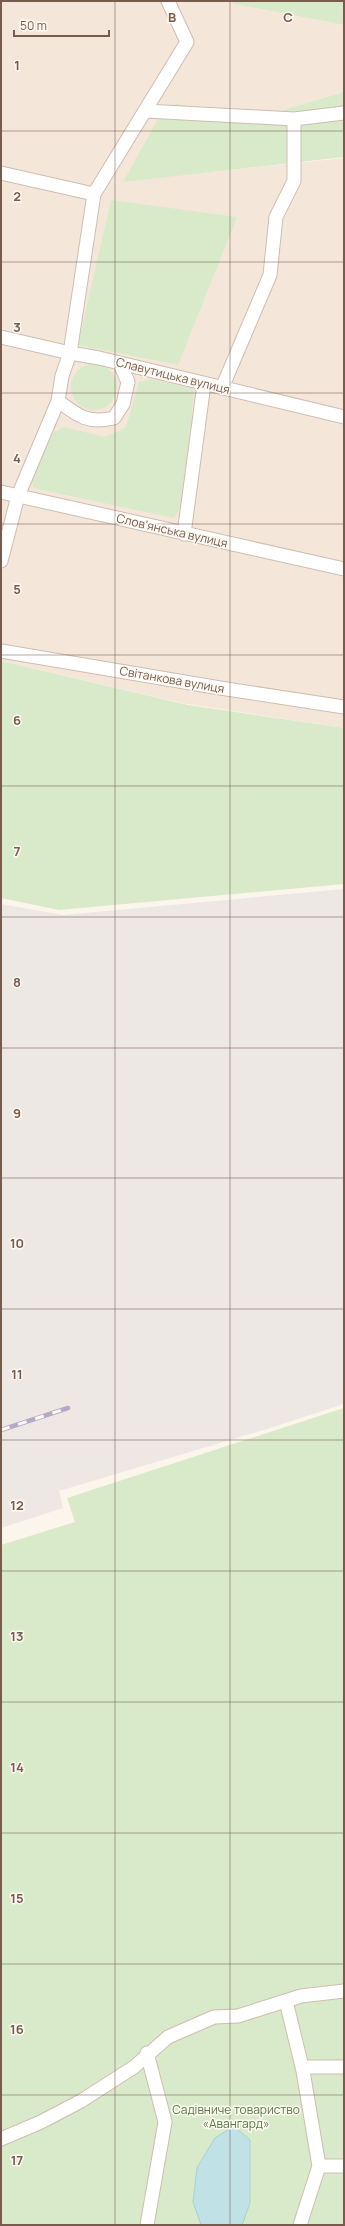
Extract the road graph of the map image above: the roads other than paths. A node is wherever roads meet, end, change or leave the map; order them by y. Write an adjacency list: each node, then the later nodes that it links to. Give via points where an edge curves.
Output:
1 (168, 1): 2 (street, via 187,42)
2 (146, 111): 4 (street); 6 (street)
3 (344, 113): 4 (street)
4 (294, 119): 11 (street, via 294,181 276,217 270,275)
5 (1, 173): 6 (street)
6 (94, 194): 8 (street)
7 (1, 337): 8 (street, Славутицька вулиця)
8 (70, 353): 9 (street, Славутицька вулиця); 12 (street, via 62,376)
9 (120, 364): 10 (street, Славутицька вулиця); 12 (street, via 128,382 124,404 114,418 99,421 82,418)
10 (204, 384): 11 (street, Славутицька вулиця); 16 (street)
11 (222, 388): 13 (street, Славутицька вулиця)
12 (58, 401): 15 (street)
13 (344, 417)
14 (1, 492): 15 (street, Словʼянська вулиця)
15 (18, 496): 16 (street, Словʼянська вулиця); 17 (street)
16 (184, 534): 18 (street, Словʼянська вулиця)
17 (1, 561)
18 (344, 569)
19 (1, 651): 20 (street, Світанкова вулиця)
20 (344, 706)
21 (344, 1991): 22 (street, via 301,1996)
22 (286, 2001): 23 (street, via 238,2016 214,2017 168,2037); 24 (street)
23 (147, 2053): 26 (street, via 134,2068 81,2101 42,2122); 29 (street, via 165,2122)
24 (302, 2067): 25 (street); 27 (street)
25 (344, 2067)
26 (1, 2139)
27 (319, 2166): 28 (street); 30 (street)
28 (344, 2166)
29 (146, 2225)
30 (300, 2225)

